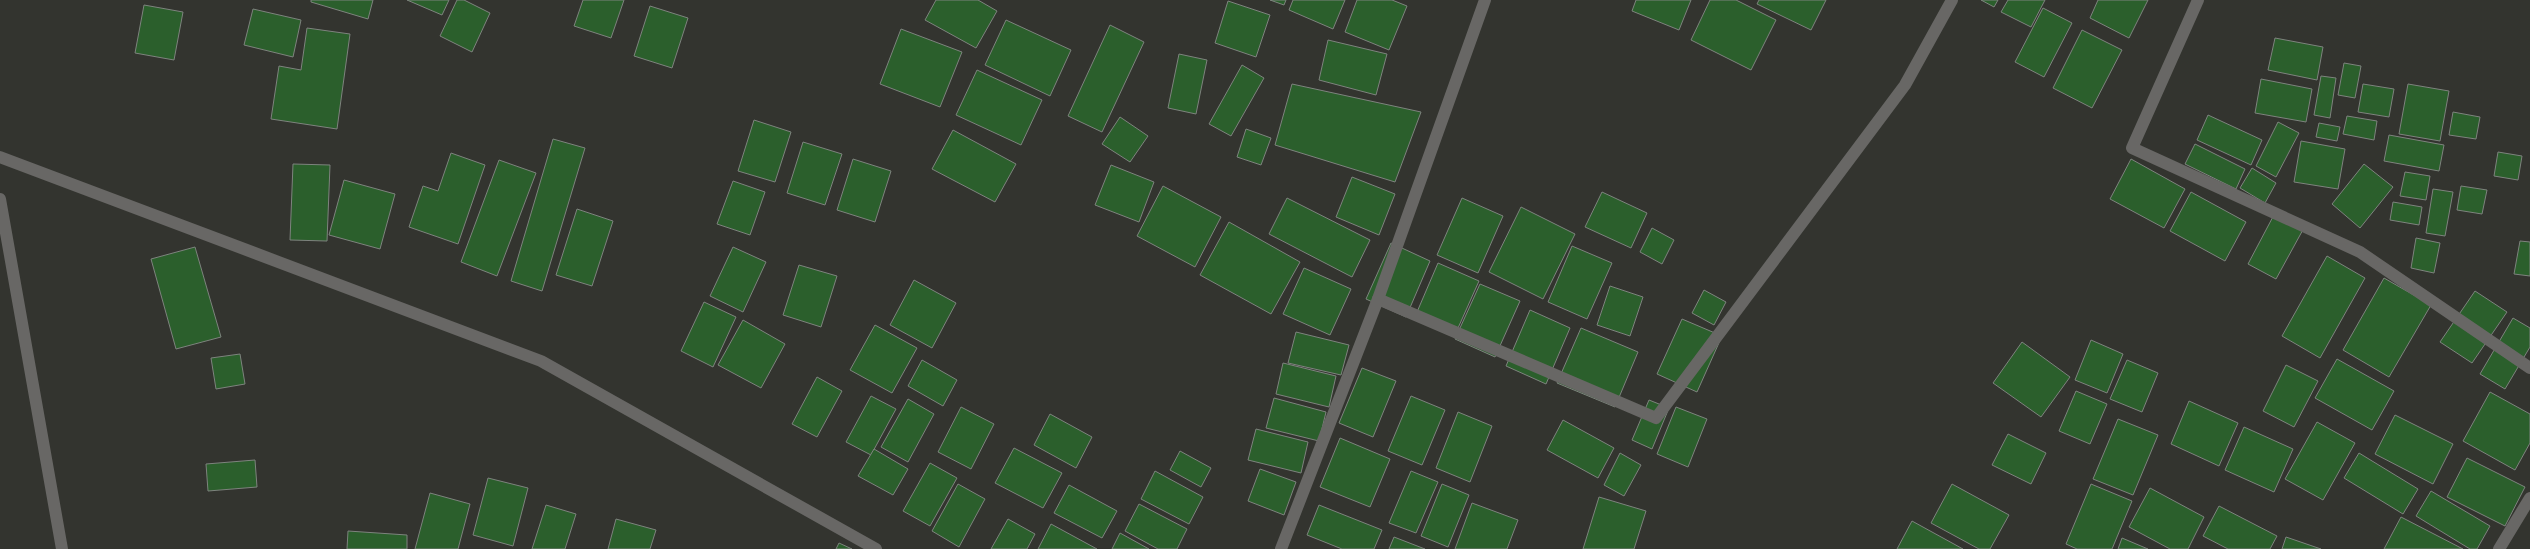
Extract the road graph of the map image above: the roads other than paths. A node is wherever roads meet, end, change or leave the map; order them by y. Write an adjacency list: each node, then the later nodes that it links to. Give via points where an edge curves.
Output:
1 (1484, 0): 6 (street)
2 (1952, 0): 6 (street, via 1904,85 1656,418)
3 (2198, 0): 7 (street, via 2132,148 2360,252)
4 (0, 157): 10 (street, via 541,361)
5 (0, 199): 9 (street)
6 (1378, 299): 11 (street)
7 (2530, 368)
8 (2530, 498): 12 (street)
9 (62, 549)
10 (876, 549)
11 (1281, 549)
12 (2499, 549)

